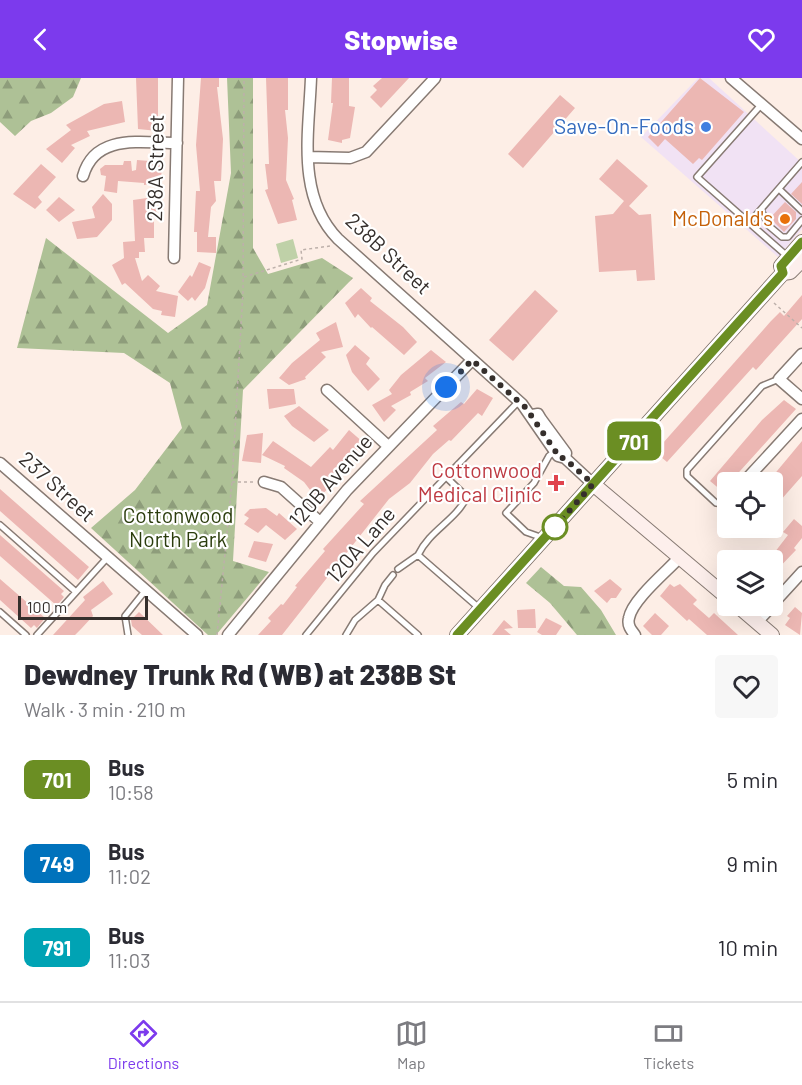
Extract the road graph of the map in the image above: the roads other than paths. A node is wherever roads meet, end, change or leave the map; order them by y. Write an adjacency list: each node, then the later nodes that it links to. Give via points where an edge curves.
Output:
1 (178, 78): 7 (street, 238A Street)
2 (310, 78): 8 (street, 238B Street)
3 (435, 78): 8 (street, via 366,152 350,158)
4 (731, 78): 5 (street)
5 (761, 105): 6 (street); 15 (lane, via 697,177)
6 (802, 140)
7 (177, 143): 10 (street, via 117,143 100,149 87,163); 17 (street, 238A Street)
8 (308, 158): 20 (street, 238B Street, via 312,193 338,239)
9 (802, 162): 11 (lane)
10 (84, 176)
11 (779, 189): 12 (lane); 13 (lane)
12 (761, 210): 14 (lane, via 769,226 782,237 788,237); 15 (lane)
13 (802, 211)
14 (802, 220)
15 (749, 223): 18 (lane)
16 (802, 242): 18 (main road)
17 (174, 258)
18 (795, 259): 34 (main road, via 790,272 783,273)
19 (802, 354): 21 (street)
20 (472, 360): 24 (street, 238B Street); 27 (street, 120B Avenue)
21 (779, 379): 23 (street); 35 (lane, via 762,386 687,470 687,476)
22 (327, 390): 27 (street)
23 (802, 399)
24 (519, 401): 25 (street, 238B Street); 32 (lane, 120A Lane)
25 (532, 415): 28 (street, 238B Street); 29 (street, 238B Street, via 538,414 566,453)
26 (802, 419): 31 (street)
27 (388, 446): 36 (street, 120B Avenue)
28 (555, 452): 29 (street, 238B Street); 38 (lane, via 534,483 506,513 525,532)
29 (564, 458): 34 (street, 238B Street)
30 (0, 463): 40 (street, 237 Street)
31 (753, 472)
32 (446, 477): 39 (lane, via 467,497 456,515 432,532); 61 (lane, 120A Lane, via 373,553)
33 (264, 482): 36 (street, via 281,487)
34 (593, 484): 38 (main road); 41 (main road, 238B Street)
35 (717, 502)
36 (320, 522): 60 (street, 120B Avenue)
37 (0, 525): 47 (lane)
38 (544, 538): 50 (main road)
39 (418, 555): 42 (lane); 50 (lane)
40 (107, 558): 46 (street, 237 Street); 47 (lane)
41 (679, 558): 45 (main road, 238B Street); 64 (street, via 633,606 628,619)
42 (398, 569)
43 (802, 572): 48 (street)
44 (393, 575): 49 (lane)
45 (717, 589)
46 (145, 591): 58 (lane, via 125,616); 59 (street, 237 Street)
47 (76, 592): 57 (lane)
48 (783, 593)
49 (378, 600): 55 (lane, via 355,620); 62 (lane)
50 (480, 610): 63 (main road)
51 (0, 612): 56 (lane)
52 (750, 616): 54 (main road)
53 (762, 616): 54 (street)
54 (757, 622): 65 (main road)
55 (348, 634)
56 (26, 635)
57 (37, 635)
58 (128, 635)
59 (197, 635)
60 (228, 635)
61 (306, 635)
62 (418, 635)
63 (457, 635)
64 (635, 635)
65 (772, 635)

